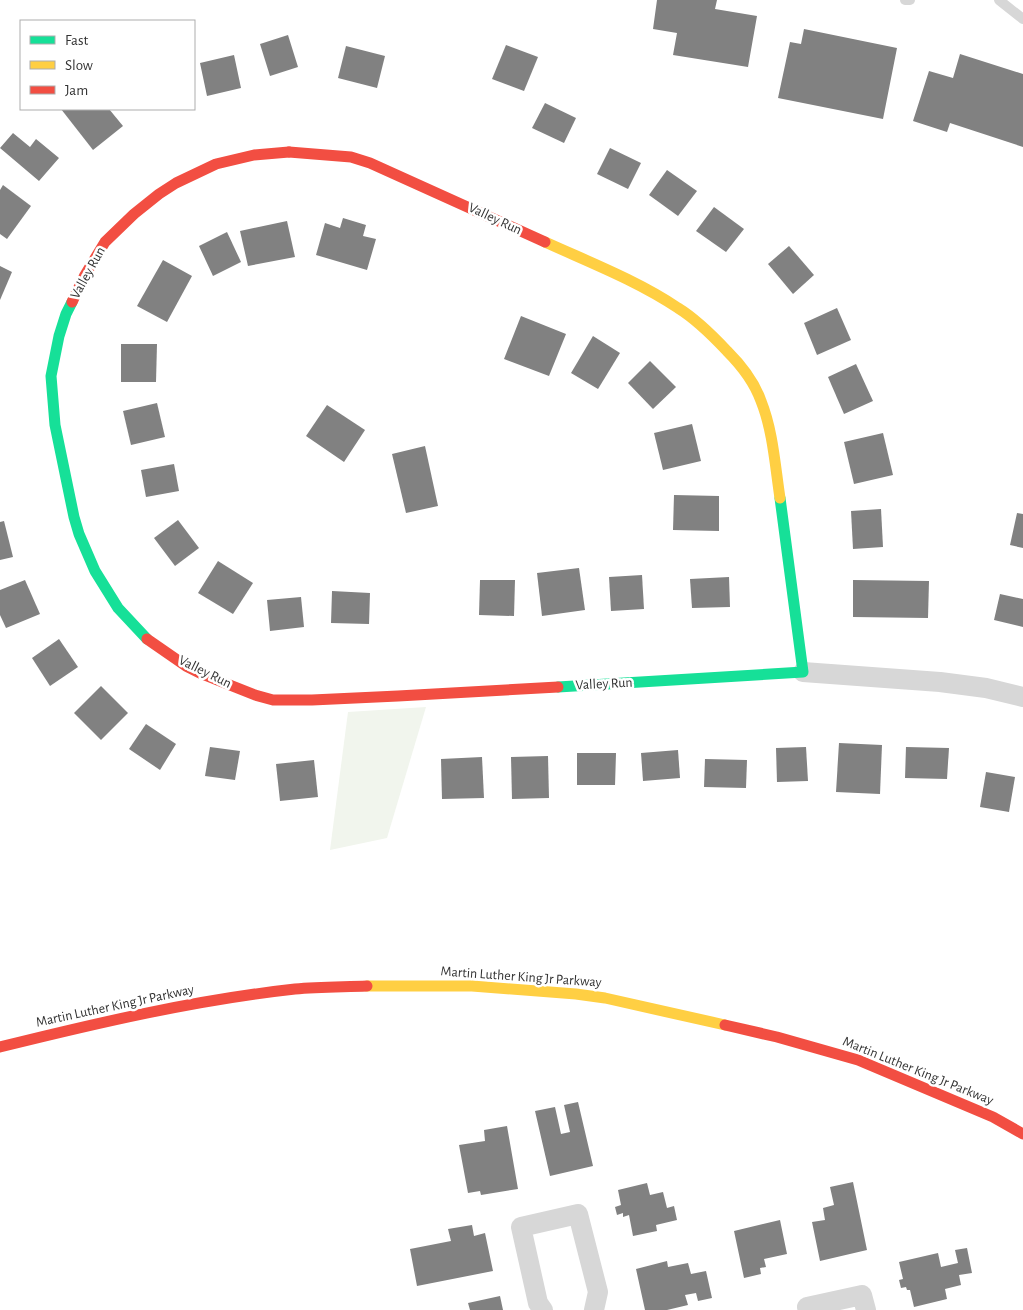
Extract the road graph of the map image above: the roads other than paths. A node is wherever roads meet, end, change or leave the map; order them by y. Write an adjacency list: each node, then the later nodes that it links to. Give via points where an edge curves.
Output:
1 (905, 0): 2 (lane)
2 (910, 0)
3 (998, 0): 4 (lane)
4 (1023, 19)
5 (803, 672): 5 (street, Valley Run, via 771,434 761,400 737,361 712,334 679,308 631,281 370,163 351,157 289,152 254,155 216,164 176,183 134,214 105,242 85,275 66,314 52,376 55,425 74,517 95,571 118,608 146,638 186,666 273,700); 6 (street, Valley Run, via 940,682)
6 (1023, 697)
7 (0, 1047): 8 (street, Martin Luther King Jr Parkway, via 102,1022 296,989 472,986 576,994 777,1037 858,1060 993,1117)
8 (1023, 1134)
9 (543, 1310): 10 (street, via 538,1303 521,1227 578,1214 598,1292)
10 (594, 1310)
11 (808, 1310): 12 (street, via 807,1307 862,1295)
12 (866, 1310)

